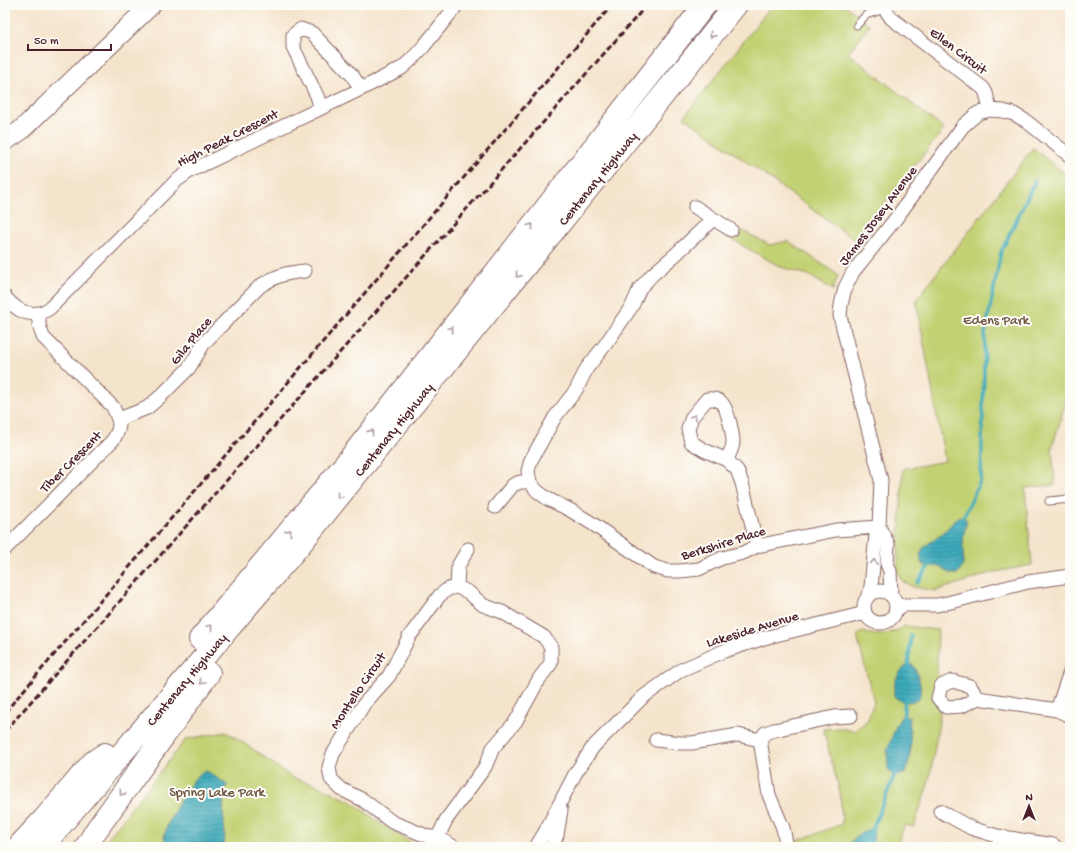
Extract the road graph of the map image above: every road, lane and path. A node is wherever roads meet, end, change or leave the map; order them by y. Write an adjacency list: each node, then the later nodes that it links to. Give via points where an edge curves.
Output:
1 (151, 5): 10 (street, via 20,131)
2 (457, 5): 7 (street, High Peak Crescent, via 402,68)
3 (704, 5): 42 (highway, Centenary Highway, one-way to 3, via 351,457)
4 (736, 5): 25 (highway, Centenary Highway, one-way to 25)
5 (885, 7): 6 (lane, via 866,15); 9 (street, Ellen Circuit, via 891,18 983,88)
6 (857, 25)
7 (361, 89): 8 (street, High Peak Crescent); 8 (street, via 352,75 312,33 301,29 293,35 293,47)
8 (321, 108): 17 (street, High Peak Crescent, via 190,171 176,181 50,308)
9 (990, 110): 11 (street, via 1014,114); 24 (street, James Josey Avenue, via 978,113 963,126 854,272 845,288 840,316 881,480)
10 (5, 141)
11 (1070, 156)
12 (695, 207): 13 (street)
13 (713, 219): 14 (street); 20 (street, via 640,288 632,306 555,417 531,460 528,471)
14 (732, 230)
15 (305, 271): 18 (street, Gila Place, via 286,273 260,286 204,343 189,368 161,396 147,408)
16 (5, 297): 17 (street, via 26,313)
17 (39, 313): 18 (street, via 43,337 113,407)
18 (119, 419): 27 (street, Tiber Crescent, via 119,431 113,440)
19 (727, 460): 19 (street, one-way to 19, via 691,442 688,429 692,417 707,399 719,400 727,413 733,443); 26 (street, via 737,470 742,483)
20 (530, 482): 23 (street, via 513,485); 26 (street, Berkshire Place, via 548,499 593,524 654,567 668,572 699,568)
21 (1070, 499): 22 (lane)
22 (1049, 501)
23 (495, 507)
24 (880, 526): 26 (street, Berkshire Place, via 836,530); 31 (street, James Josey Avenue, via 888,544 887,564); 32 (street, James Josey Avenue, one-way to 24, via 871,586 876,534)
25 (298, 546): 48 (highway, Centenary Highway); 49 (highway, one-way to 49, via 292,561 193,695)
26 (757, 546)
27 (5, 549)
28 (468, 549): 30 (street, via 458,566)
29 (1070, 576): 33 (street, via 1028,582 937,605 904,605)
30 (457, 587): 45 (street, via 468,592 483,605 502,612 544,637 551,647 551,663 539,679 516,721 493,748 485,767 446,820); 45 (street, Montello Circuit, via 448,589 440,595 409,637 390,676 364,704 329,767 330,779 340,789 363,800 392,822)
31 (891, 595): 32 (street, via 880,591); 33 (street)
32 (867, 598): 34 (street)
33 (897, 609): 34 (street, via 892,619 882,623 872,621)
34 (865, 613): 43 (street, Lakeside Avenue, via 764,638 724,651 681,670 643,697 593,747)
35 (1070, 672): 37 (street)
36 (978, 698): 37 (street)
37 (1057, 710): 39 (street)
38 (851, 716): 41 (street, via 834,717 774,730 765,733)
39 (1070, 716)
40 (656, 740): 41 (street, via 692,743 738,736)
41 (760, 740): 53 (street, via 769,794 783,828 786,842)
42 (106, 754): 46 (highway, via 93,762); 47 (highway, Centenary Highway)
43 (562, 798): 51 (street, Lakeside Avenue); 52 (street, Lakeside Avenue, via 557,835)
44 (940, 811): 54 (street, via 971,828 997,836)
45 (438, 837): 50 (street, Montello Circuit)
46 (18, 847)
47 (28, 847)
48 (42, 847)
49 (86, 847)
50 (454, 847)
51 (536, 847)
52 (552, 847)
53 (783, 847)
54 (1056, 847)

